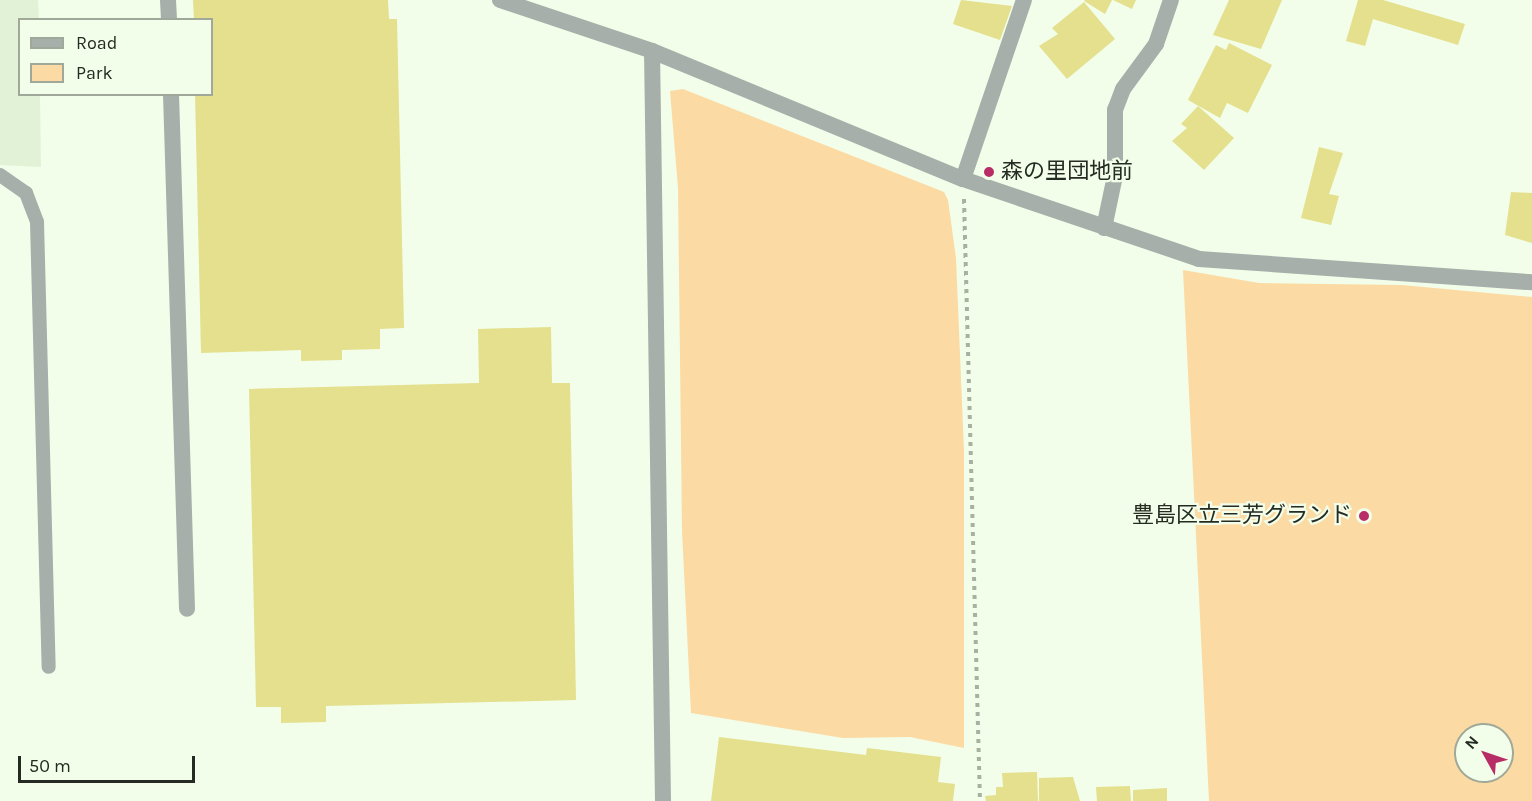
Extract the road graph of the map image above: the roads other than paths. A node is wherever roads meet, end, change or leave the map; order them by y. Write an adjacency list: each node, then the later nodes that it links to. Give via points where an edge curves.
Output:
1 (168, 0): 5 (street)
2 (500, 0): 6 (street)
3 (1024, 0): 9 (street)
4 (1171, 0): 10 (street, via 1156,44 1123,88 1115,110 1115,176)
5 (169, 18)
6 (652, 51): 9 (street); 14 (street)
7 (171, 96): 12 (street)
8 (0, 175): 13 (lane, via 26,193 37,222)
9 (963, 179): 10 (street)
10 (1104, 228): 11 (street, via 1199,259)
11 (1532, 282)
12 (187, 609)
13 (48, 667)
14 (663, 801)

